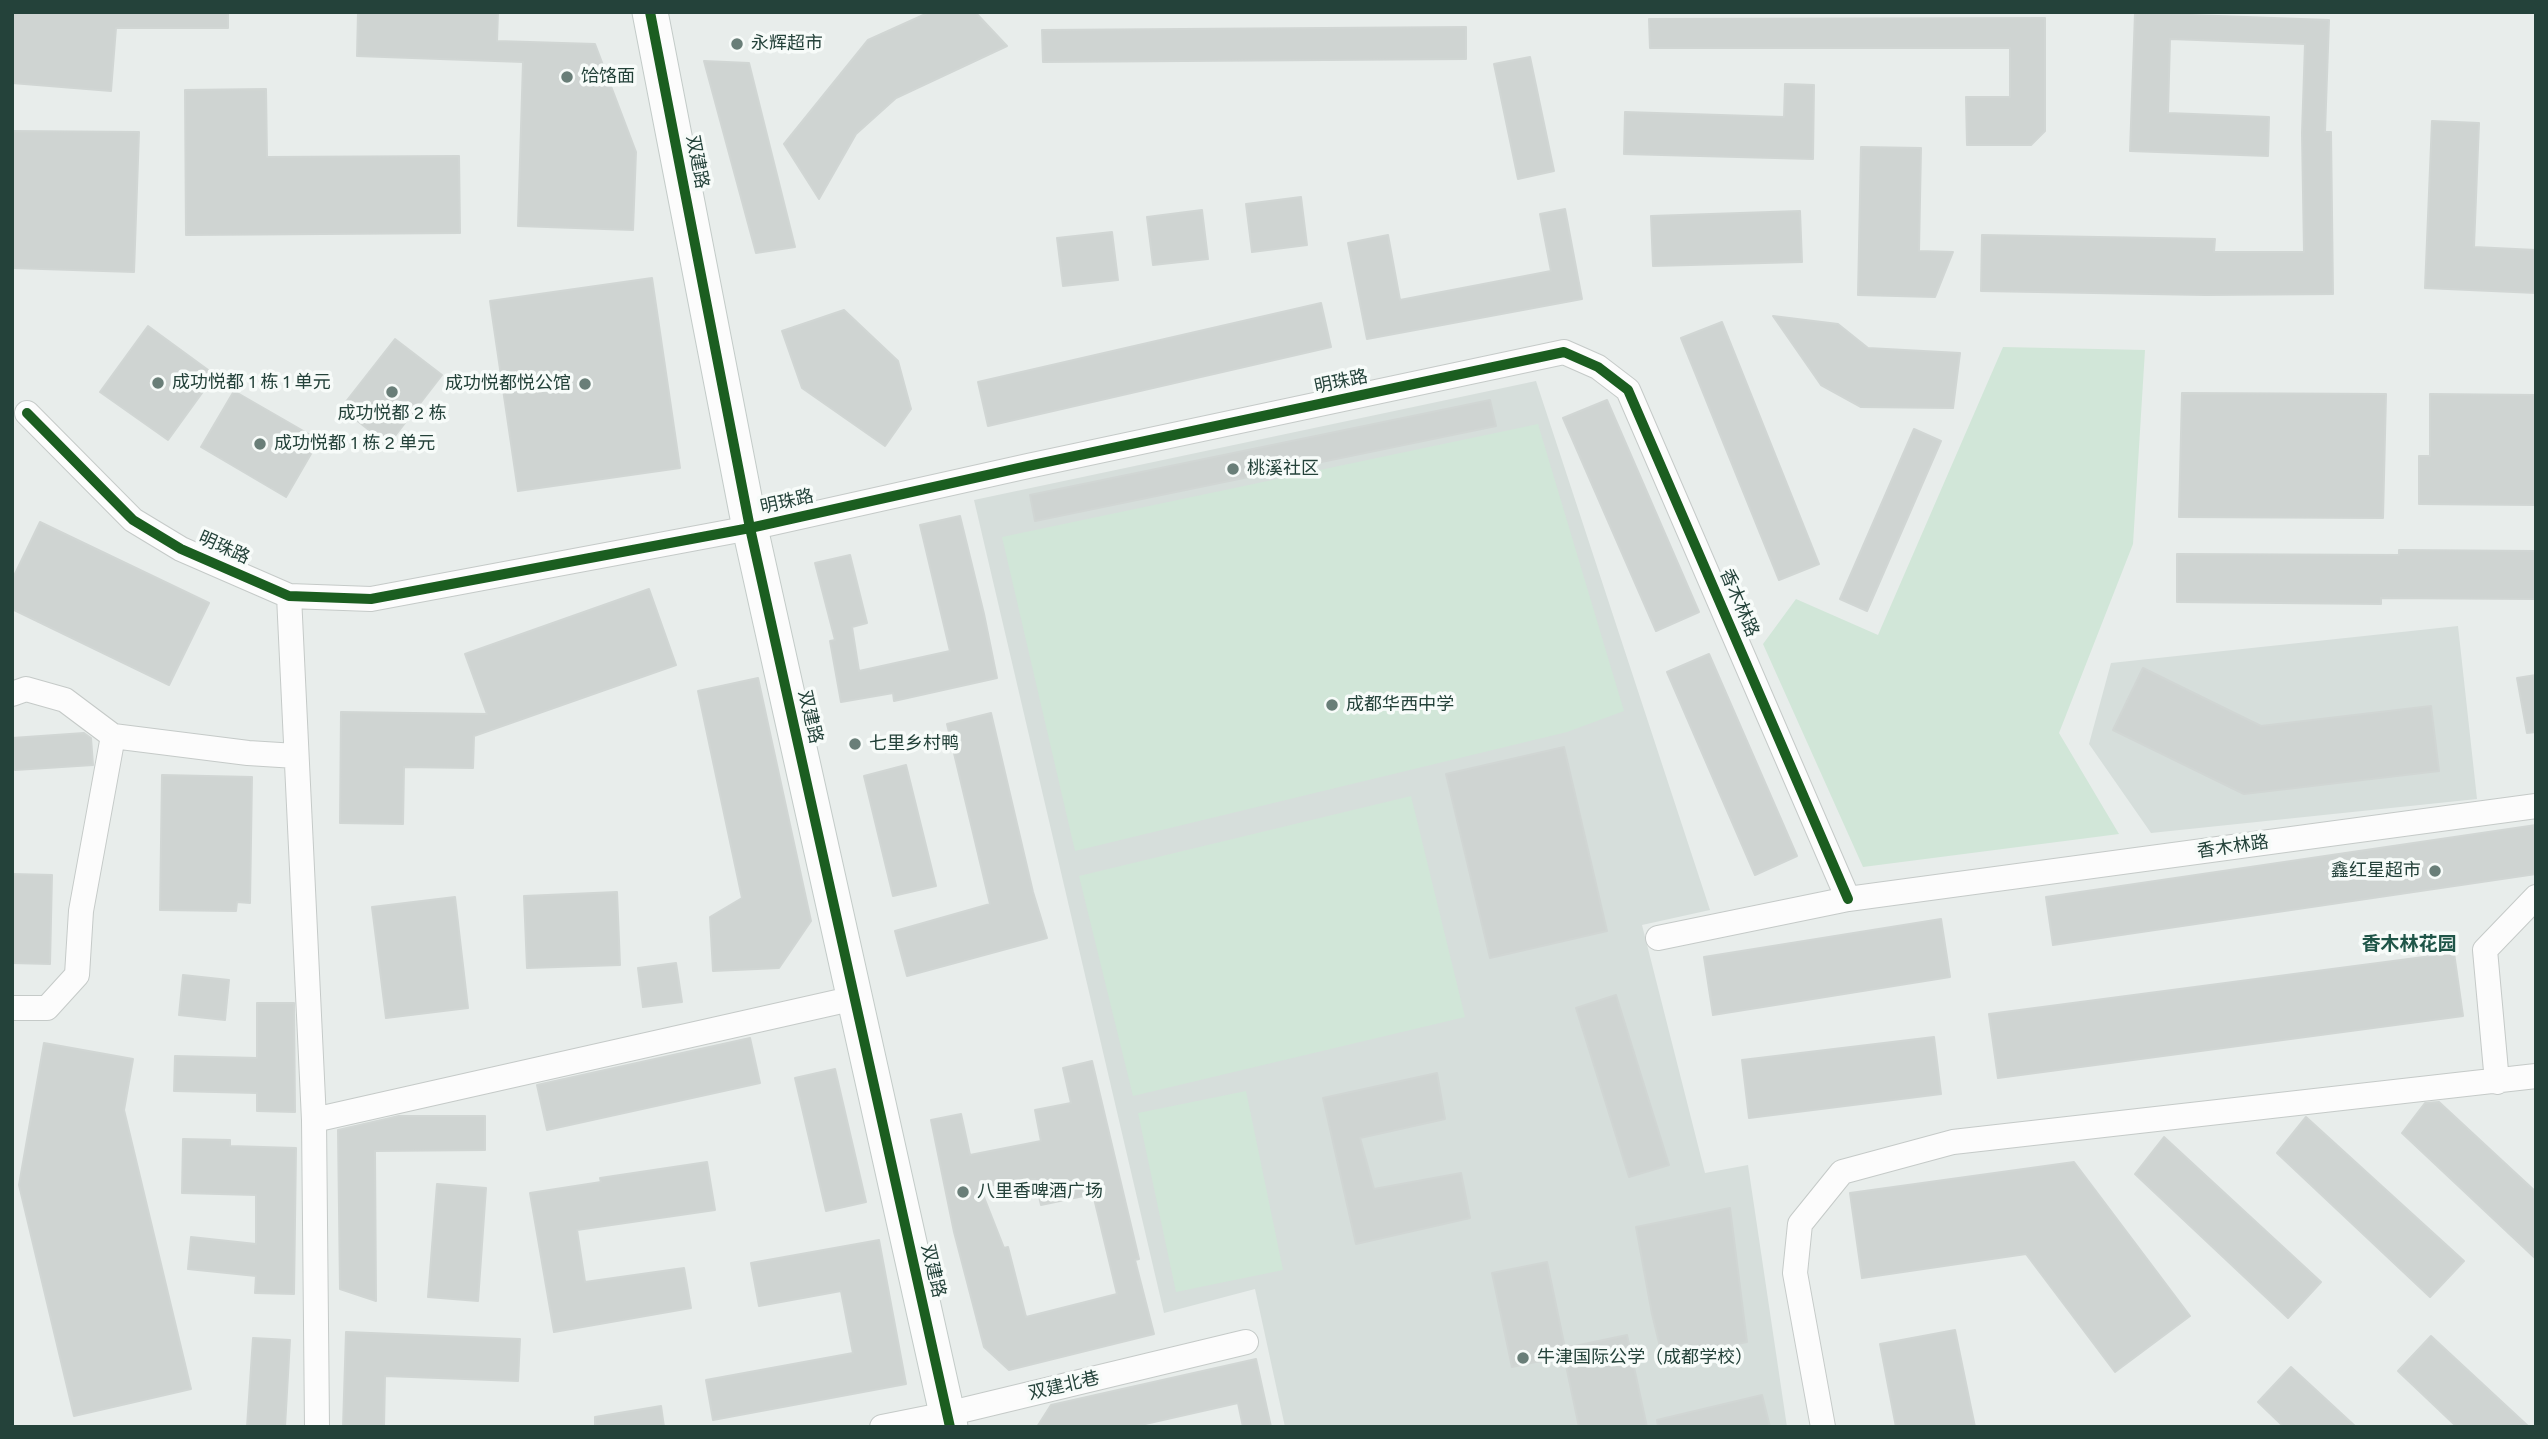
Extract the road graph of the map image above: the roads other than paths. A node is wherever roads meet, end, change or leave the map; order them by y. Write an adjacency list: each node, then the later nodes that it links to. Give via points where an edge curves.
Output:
1 (650, 12): 4 (street, 双建路)
2 (1564, 352): 4 (street, 明珠路); 11 (street, 香木林路, via 1598,367 1628,390)
3 (27, 413): 5 (street, 明珠路, via 134,520 181,549)
4 (750, 528): 5 (street, 明珠路, via 371,599); 13 (street, 双建路)
5 (289, 596): 8 (street)
6 (12, 694): 7 (street, via 26,688 65,700)
7 (113, 736): 8 (street); 14 (street, via 81,911 77,975 47,1008)
8 (296, 756): 17 (street)
9 (2536, 806): 11 (street, 香木林路)
10 (2536, 897): 16 (street, via 2485,950)
11 (1848, 899): 12 (street, 香木林路)
12 (1658, 938)
13 (855, 998): 17 (street); 19 (street, 双建路)
14 (12, 1009)
15 (2536, 1076): 16 (street)
16 (2497, 1082): 22 (street, via 1953,1142 1842,1172 1800,1224 1795,1273)
17 (314, 1120): 20 (street)
18 (1246, 1342): 19 (street, 双建北巷)
19 (948, 1420): 21 (street, 双建北巷)
20 (317, 1427)
21 (882, 1427)
22 (1823, 1427)

